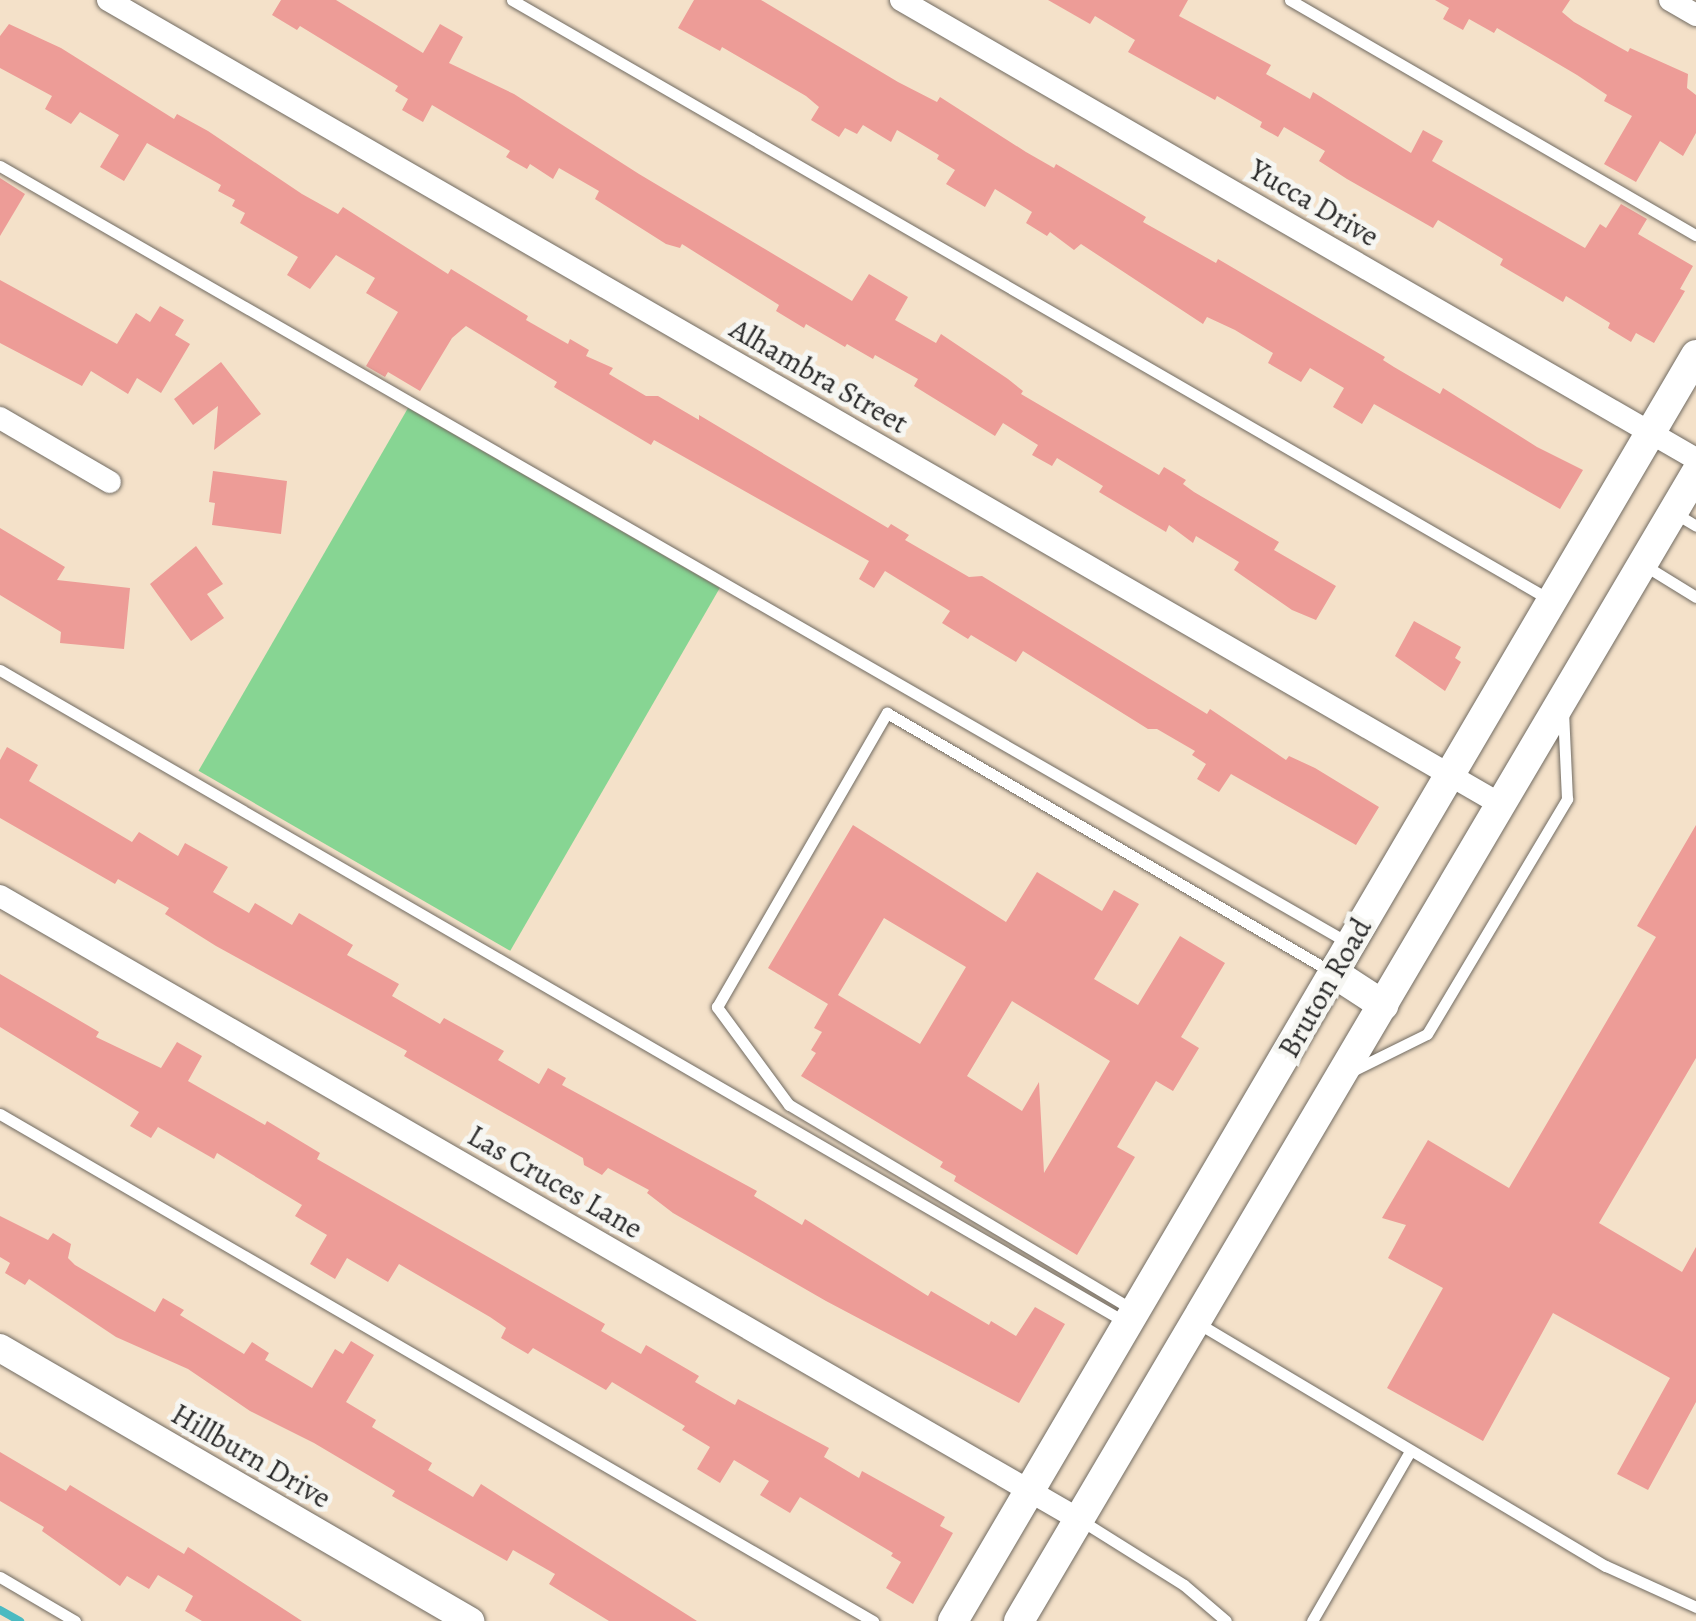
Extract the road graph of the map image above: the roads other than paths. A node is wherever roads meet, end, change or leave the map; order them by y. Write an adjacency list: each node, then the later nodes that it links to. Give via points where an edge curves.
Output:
1 (108, 0): 21 (street, Alhambra Street)
2 (512, 0): 18 (lane)
3 (901, 0): 11 (street, Yucca Drive)
4 (1290, 0): 8 (lane)
5 (1670, 0): 6 (street)
6 (1696, 15)
7 (0, 166): 24 (lane)
8 (1696, 234)
9 (1696, 355): 11 (main road, Bruton Road)
10 (0, 418): 14 (street)
11 (1651, 432): 12 (street, Yucca Drive); 18 (main road, Bruton Road)
12 (1696, 459)
13 (1696, 473): 15 (main road, Bruton Road)
14 (110, 482)
15 (1684, 519): 16 (main road, Bruton Road)
16 (1643, 564): 17 (lane); 20 (main road, Bruton Road)
17 (1696, 597)
18 (1552, 601): 21 (main road, Bruton Road)
19 (0, 670): 29 (lane)
20 (1563, 699): 22 (main road, Bruton Road); 27 (lane, via 1567,799 1427,1034)
21 (1450, 774): 22 (street, Alhambra Street); 24 (main road, Bruton Road)
22 (1500, 804): 26 (main road, Bruton Road)
23 (0, 896): 33 (street, Las Cruces Lane)
24 (1350, 944): 25 (main road, Bruton Road)
25 (1334, 973): 26 (main road); 29 (main road, Bruton Road); 29 (lane, via 887,713 717,1007 789,1105)
26 (1383, 1004): 27 (main road, Bruton Road)
27 (1341, 1076): 30 (main road, Bruton Road)
28 (0, 1114): 39 (lane)
29 (1132, 1318): 33 (main road, Bruton Road)
30 (1196, 1322): 32 (lane); 34 (main road, Bruton Road)
31 (0, 1348): 38 (street, Hillburn Drive)
32 (1410, 1450): 36 (lane, via 1606,1566); 43 (lane)
33 (1030, 1492): 34 (street, Las Cruces Lane); 40 (main road, Bruton Road)
34 (1080, 1520): 41 (main road, Bruton Road); 42 (lane, via 1184,1585)
35 (0, 1577): 37 (lane)
36 (1696, 1606)
37 (75, 1621)
38 (470, 1621)
39 (873, 1621)
40 (953, 1621)
41 (1019, 1621)
42 (1226, 1621)
43 (1312, 1621)

